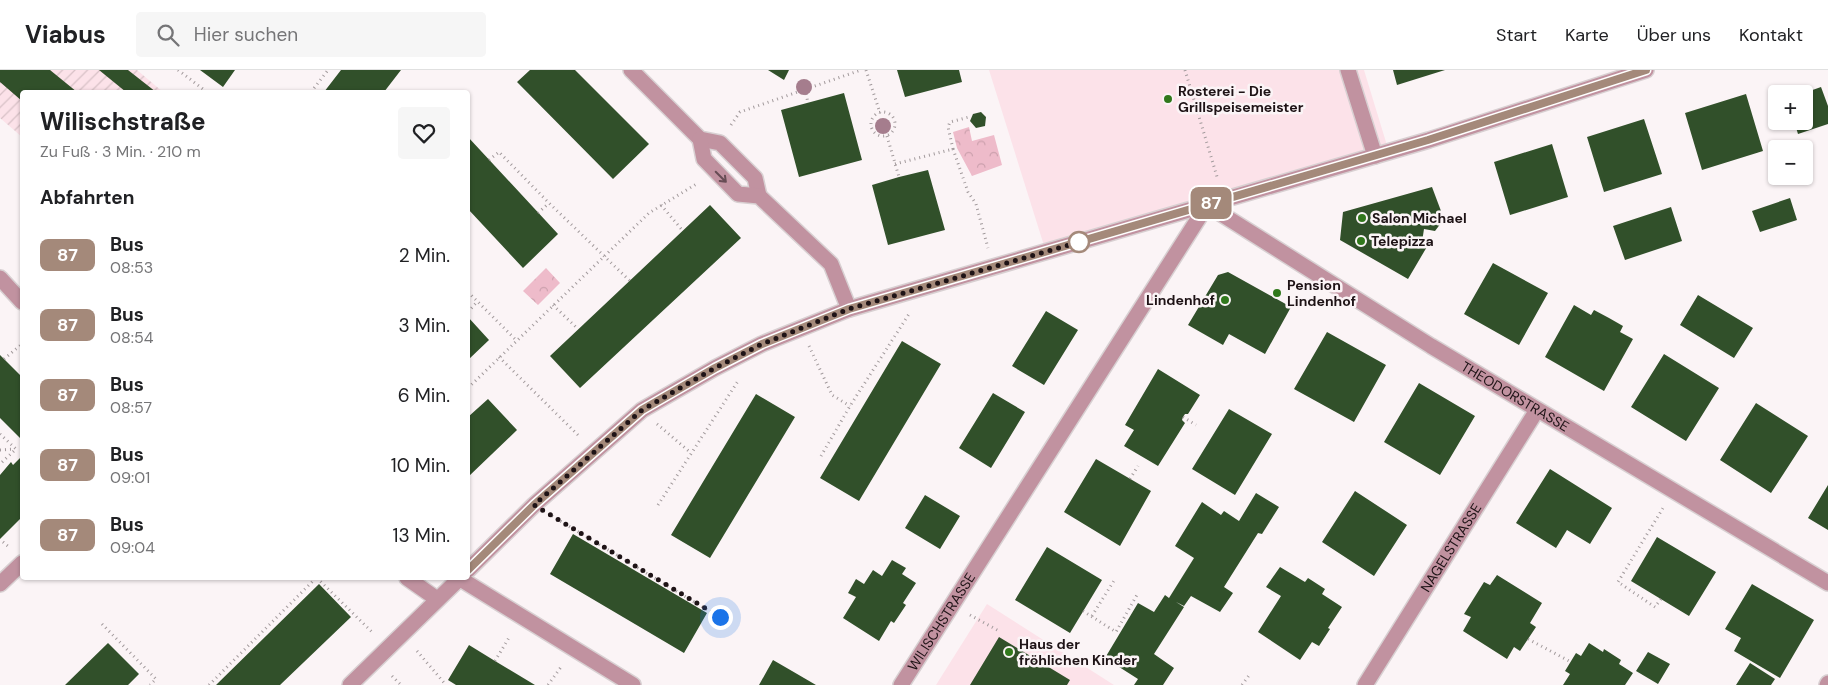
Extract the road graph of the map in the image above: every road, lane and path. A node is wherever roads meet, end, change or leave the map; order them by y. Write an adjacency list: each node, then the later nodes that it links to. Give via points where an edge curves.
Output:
1 (178, 70): 10 (path)
2 (328, 70): 11 (path)
3 (631, 70): 17 (street)
4 (861, 70): 9 (path)
5 (866, 70): 13 (path)
6 (1185, 70): 25 (path)
7 (1348, 70): 19 (street)
8 (1646, 70): 19 (street)
9 (805, 89): 12 (path); 15 (path, via 740,112)
10 (203, 90)
11 (313, 90)
12 (808, 102)
13 (880, 113): 16 (path, via 889,114 895,124 893,131); 16 (path, via 872,119 871,127 876,134)
14 (969, 117): 18 (path, via 950,122 948,128)
15 (728, 131)
16 (886, 136): 21 (path)
17 (700, 139): 22 (street, via 704,160); 24 (street, via 720,143 755,178)
18 (953, 149): 21 (path); 31 (path, via 968,192 976,204)
19 (1375, 156): 25 (street)
20 (489, 160): 26 (path, via 499,152)
21 (895, 164): 23 (path)
22 (716, 173): 24 (street, one-way to 24, via 738,194); 28 (path)
23 (899, 176)
24 (759, 196): 40 (street, via 831,264)
25 (1224, 200): 27 (street)
26 (548, 203): 29 (path); 32 (path)
27 (1207, 205): 35 (street); 52 (street, THEODORSTRASSE); 80 (street, WILISCHSTRASSE)
28 (661, 206): 30 (path); 32 (path, via 649,213)
29 (538, 213)
30 (683, 231)
31 (986, 242)
32 (603, 256): 34 (path); 39 (path)
33 (0, 278): 37 (street)
34 (630, 281)
35 (925, 288): 40 (street); 50 (path)
36 (470, 294): 38 (path)
37 (20, 300)
38 (477, 302): 41 (path); 44 (path)
39 (553, 305): 43 (path); 44 (path)
40 (849, 309): 42 (street)
41 (470, 310)
42 (801, 327): 50 (path, via 832,395); 51 (street, via 715,368)
43 (578, 329)
44 (516, 340): 46 (path)
45 (20, 346): 47 (path)
46 (499, 356): 49 (path); 58 (path)
47 (4, 359)
48 (740, 377): 59 (path)
49 (470, 386)
50 (850, 406): 60 (path)
51 (642, 410): 58 (street); 59 (path)
52 (1537, 410): 75 (street, THEODORSTRASSE); 104 (street, NAGELSTRASSE)
53 (1183, 417): 54 (path)
54 (1196, 425)
55 (0, 434): 56 (path)
56 (16, 449): 57 (path); 61 (path)
57 (0, 450)
58 (594, 451): 65 (street)
59 (691, 453): 64 (path)
60 (821, 456)
61 (0, 464)
62 (1138, 466): 63 (path)
63 (1130, 479)
64 (658, 504)
65 (534, 505): 68 (street); 83 (path)
66 (1657, 517): 79 (path, via 1618,582 1655,606)
67 (20, 564): 76 (street)
68 (470, 568)
69 (1115, 579): 82 (path)
70 (315, 580): 96 (path)
71 (319, 580): 86 (path)
72 (410, 580): 78 (street)
73 (457, 580): 78 (street)
74 (462, 580): 101 (street)
75 (1828, 583)
76 (0, 584)
77 (1138, 593): 82 (path, via 1116,632)
78 (437, 599): 97 (street)
79 (1661, 599)
80 (952, 605): 85 (path); 102 (street, WILISCHSTRASSE)
81 (1083, 611): 82 (path)
82 (1092, 616)
83 (720, 617)
84 (102, 624): 95 (path, via 156,679)
85 (999, 631)
86 (374, 634)
87 (510, 636): 90 (path)
88 (1528, 638): 91 (path)
89 (417, 651): 99 (path)
90 (495, 661)
91 (1571, 662)
92 (561, 666): 100 (path)
93 (1250, 674): 103 (path)
94 (392, 676): 98 (path)
95 (150, 685)
96 (209, 685)
97 (350, 685)
98 (401, 685)
99 (446, 685)
100 (548, 685)
101 (633, 685)
102 (901, 685)
103 (1242, 685)
104 (1365, 685)

